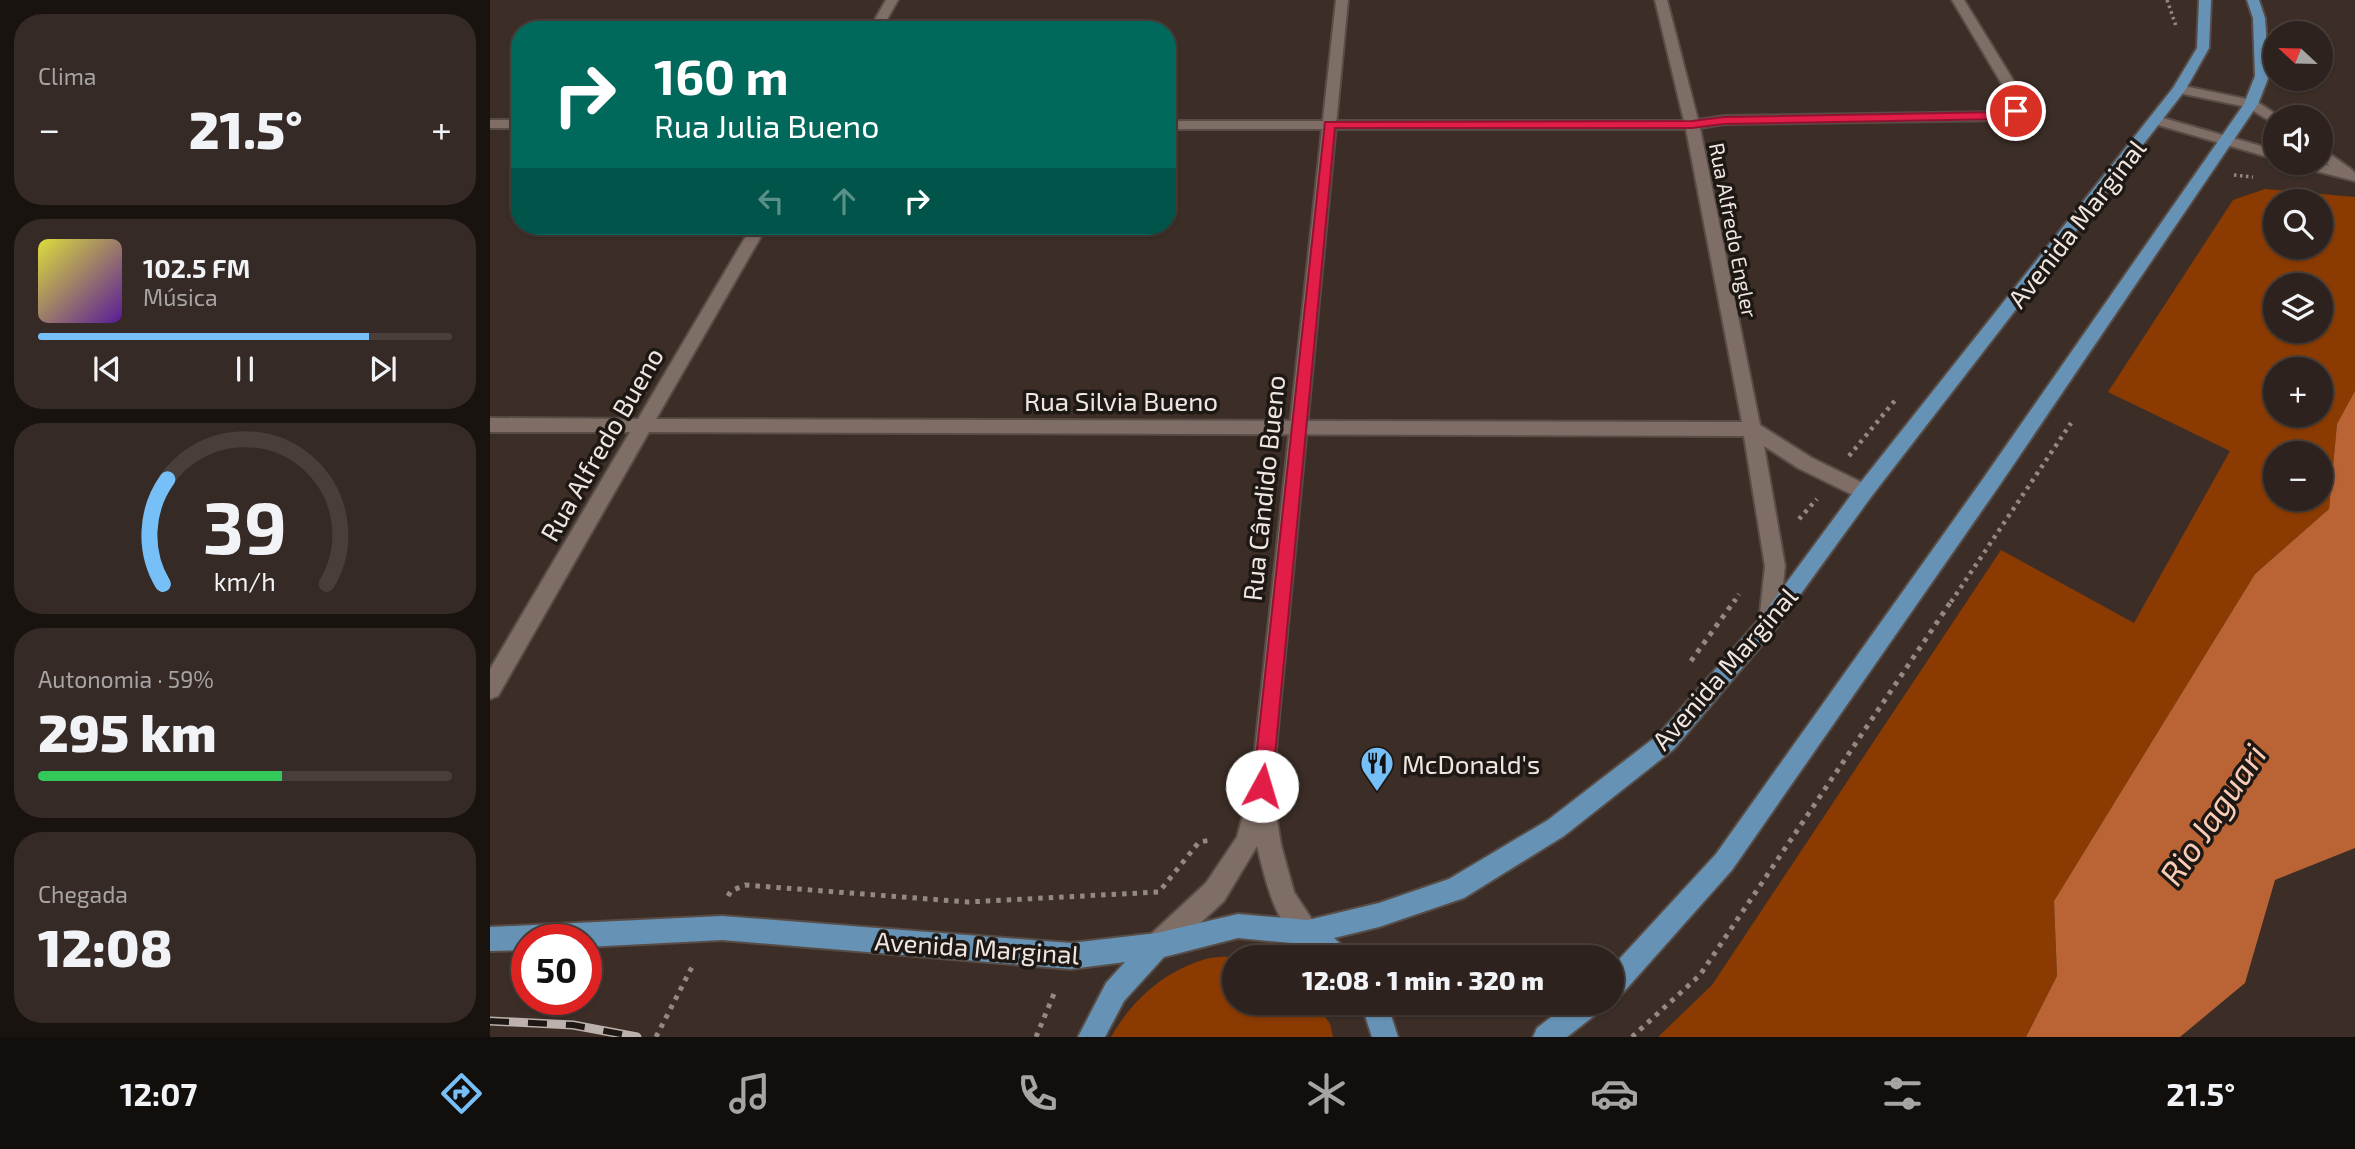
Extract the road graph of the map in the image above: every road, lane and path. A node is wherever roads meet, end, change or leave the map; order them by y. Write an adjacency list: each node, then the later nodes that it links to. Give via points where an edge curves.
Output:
1 (892, 0): 8 (street)
2 (1342, 0): 17 (main road, Rua Cândido Bueno)
3 (1661, 0): 18 (street, Rua Alfredo Engler)
4 (1958, 0): 18 (street, via 2019,101 2016,111 2004,116)
5 (2166, 0): 9 (path)
6 (2205, 0): 10 (main road, Avenida Marginal, via 2203,48)
7 (2253, 0): 11 (main road, via 2259,18 2262,76)
8 (880, 21)
9 (2180, 38)
10 (2179, 89): 11 (street); 13 (main road, Avenida Marginal)
11 (2251, 104): 12 (street); 19 (main road)
12 (2263, 112)
13 (2156, 120): 19 (street); 31 (main road, Avenida Marginal)
14 (490, 124): 15 (street)
15 (511, 124)
16 (1176, 125): 17 (street)
17 (1329, 125): 18 (street); 28 (main road, Rua Cândido Bueno)
18 (1692, 125): 29 (street, Rua Alfredo Engler)
19 (2225, 142): 20 (street); 41 (main road, via 1724,862)
20 (2263, 152)
21 (2333, 161): 23 (street)
22 (2333, 172): 23 (street)
23 (2354, 178)
24 (754, 235): 27 (street, Rua Alfredo Bueno)
25 (2076, 415): 48 (path, via 1700,975)
26 (490, 425): 27 (street, Rua Silvia Bueno)
27 (642, 425): 28 (street, Rua Silvia Bueno); 34 (street, Rua Alfredo Bueno)
28 (1299, 427): 29 (street, Rua Silvia Bueno); 35 (street, Rua Cândido Bueno)
29 (1752, 429): 30 (street); 32 (street, Rua Alfredo Engler)
30 (1835, 478): 31 (street); 32 (path)
31 (1864, 492): 33 (main road, Avenida Marginal)
32 (1772, 548): 33 (street, Rua Alfredo Engler, via 1775,566)
33 (1769, 622): 36 (main road, Avenida Marginal, via 1666,742 1556,828 1455,890)
34 (490, 689)
35 (1262, 786): 36 (street, via 1269,845 1283,898); 39 (street, Rua Cândido Bueno, via 1247,842 1215,892)
36 (1308, 932): 38 (main road); 39 (main road, Avenida Marginal, via 1238,926)
37 (490, 939): 40 (main road, Avenida Marginal, via 722,928)
38 (1323, 945)
39 (1157, 946): 40 (main road, Avenida Marginal); 45 (main road, via 1115,992)
40 (1071, 957): 44 (path)
41 (1624, 973)
42 (1378, 1015): 46 (main road)
43 (1574, 1015): 47 (main road)
44 (1036, 1037)
45 (1091, 1037)
46 (1385, 1037)
47 (1546, 1037)
48 (1632, 1037)

